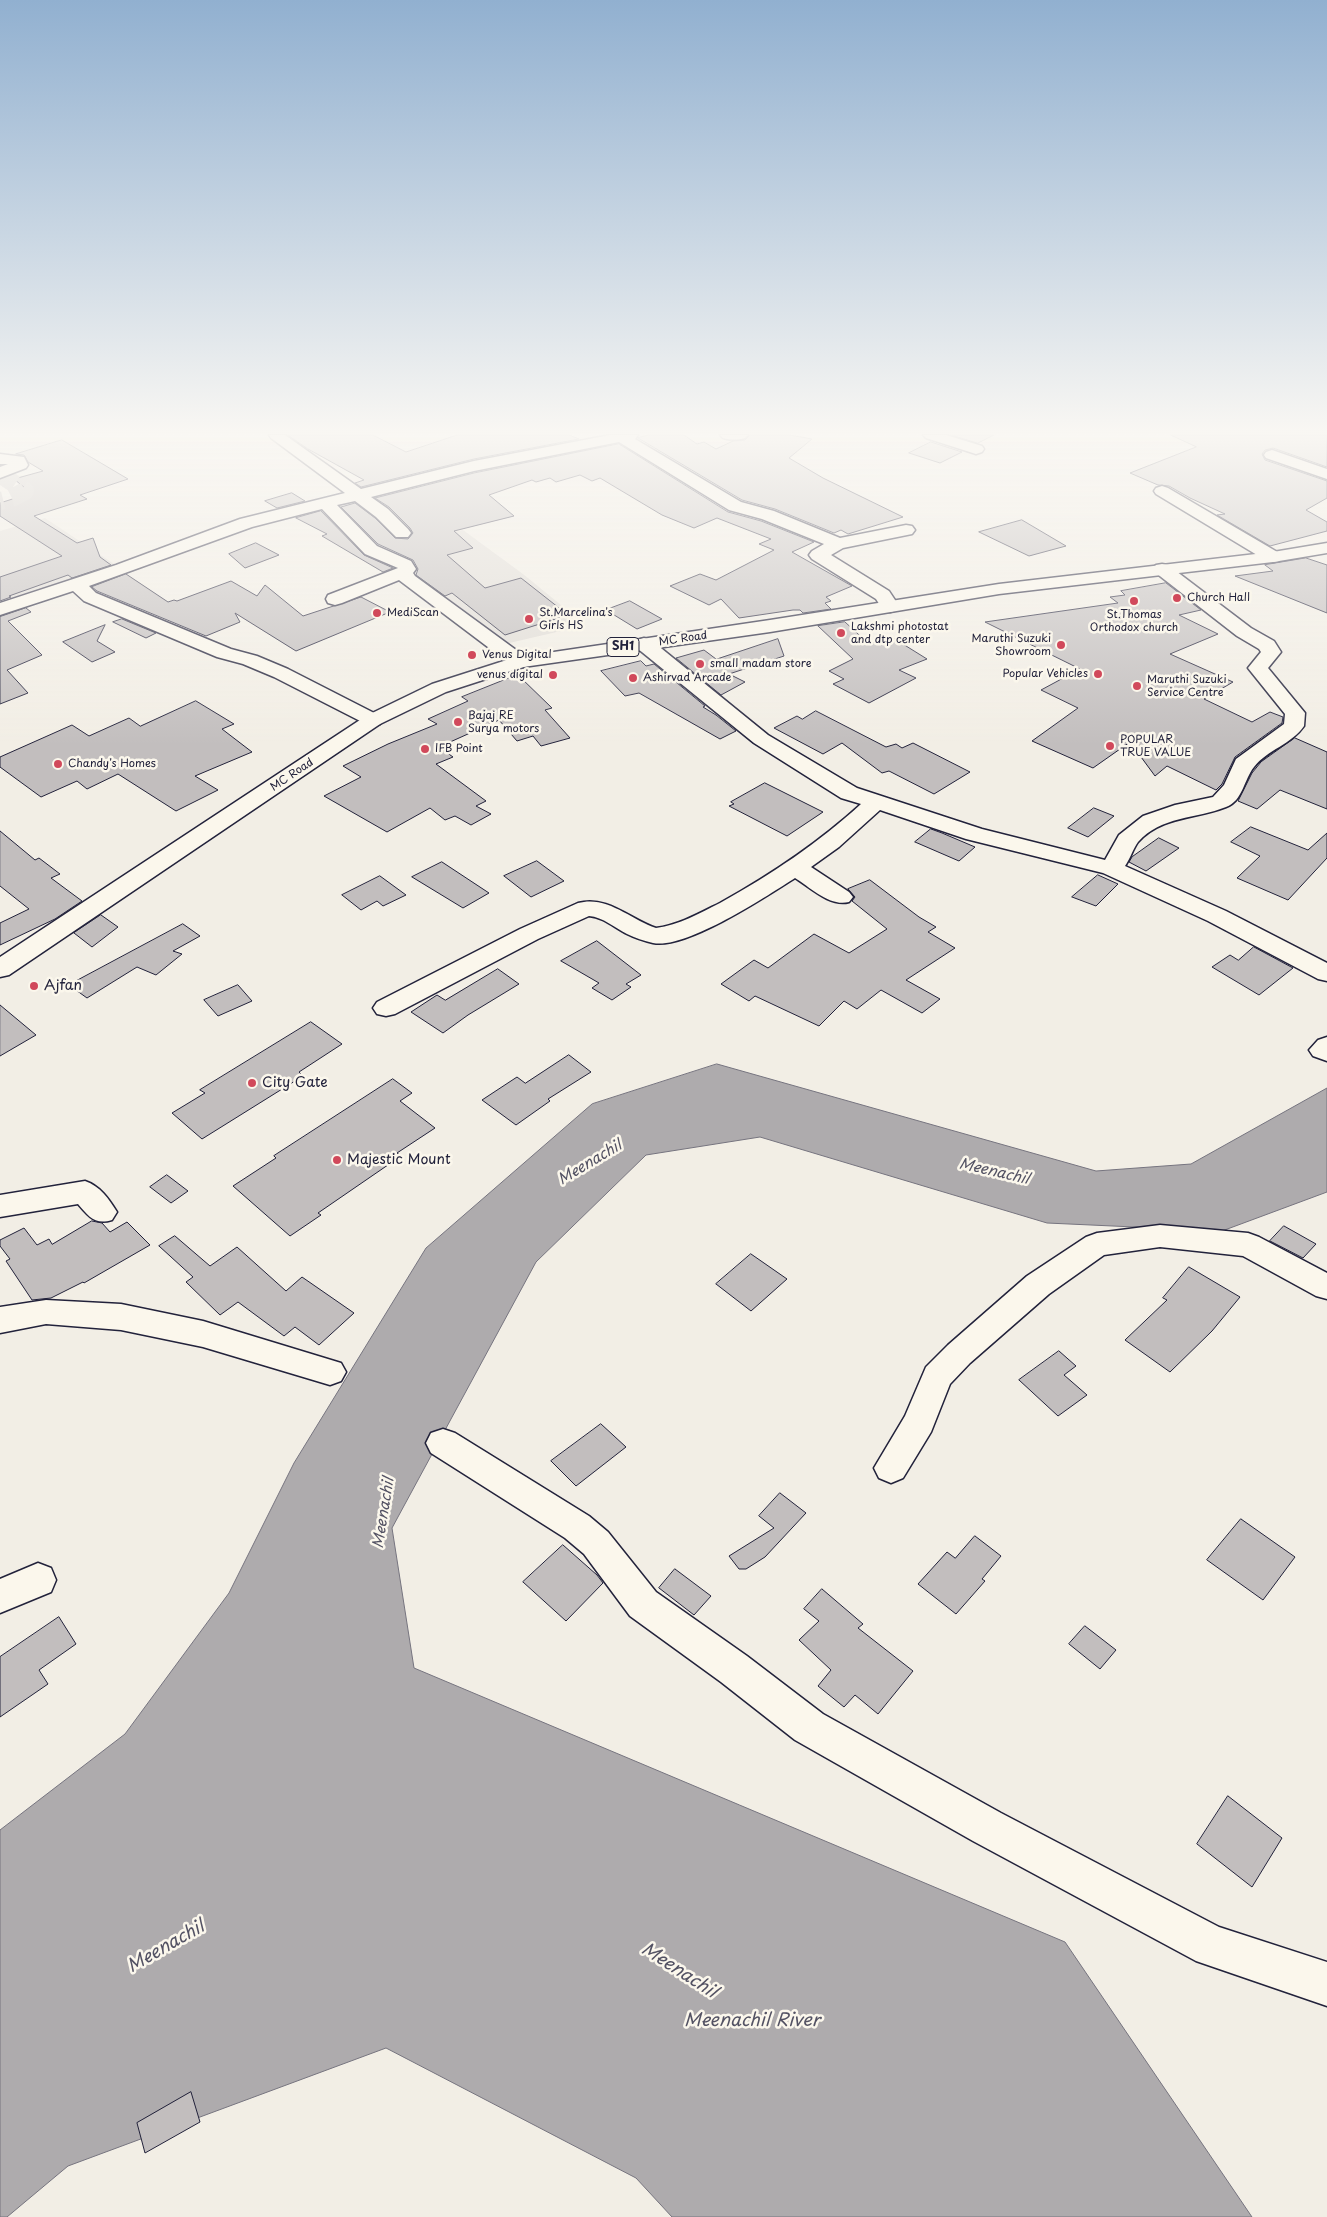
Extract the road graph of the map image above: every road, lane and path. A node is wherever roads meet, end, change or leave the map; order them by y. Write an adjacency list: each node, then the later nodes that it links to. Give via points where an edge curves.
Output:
1 (203, 538): 11 (street)
2 (360, 538): 10 (street, via 371,550 405,565)
3 (825, 538): 6 (street)
4 (865, 538): 6 (street)
5 (1242, 538): 8 (street)
6 (838, 544): 13 (street, via 818,554 883,595)
7 (1327, 548): 8 (street, MC Road / SH1)
8 (1273, 557): 9 (street, MC Road / SH1)
9 (1162, 569): 13 (street, MC Road / SH1); 20 (street, via 1244,632 1267,645 1271,652 1258,668 1295,712 1294,726 1244,764 1234,787 1220,802 1151,821 1127,840)
10 (404, 572): 12 (street); 16 (street, via 407,578)
11 (76, 584): 14 (street); 17 (street, via 90,597 281,673)
12 (336, 599)
13 (890, 606): 15 (street, MC Road / SH1)
14 (0, 608)
15 (644, 644): 16 (street, MC Road / SH1); 18 (street, via 761,739 849,793)
16 (520, 662): 17 (street, MC Road / SH1, via 439,688)
17 (372, 720): 22 (street, MC Road / SH1)
18 (876, 802): 19 (street, via 824,848); 20 (street, via 974,834)
19 (794, 867): 21 (street); 24 (street, via 733,906 672,934 657,936 605,911 586,908)
20 (1111, 868): 23 (street, via 1217,916)
21 (841, 897)
22 (0, 969)
23 (1327, 973)
24 (386, 1008)
25 (1327, 1046): 26 (street, via 1322,1050)
26 (1327, 1052)
27 (0, 1206): 28 (street, via 85,1192)
28 (102, 1212)
29 (1327, 1287): 33 (street, via 1248,1245 1160,1236 1097,1245 1038,1285 937,1376 919,1422)
30 (0, 1320): 31 (street, via 46,1312 121,1317 203,1334)
31 (330, 1372)
32 (443, 1443): 36 (street, via 577,1527 596,1543 643,1604 809,1727 996,1832 1211,1946)
33 (890, 1468)
34 (38, 1580): 35 (street)
35 (0, 1596)
36 (1327, 1984)

